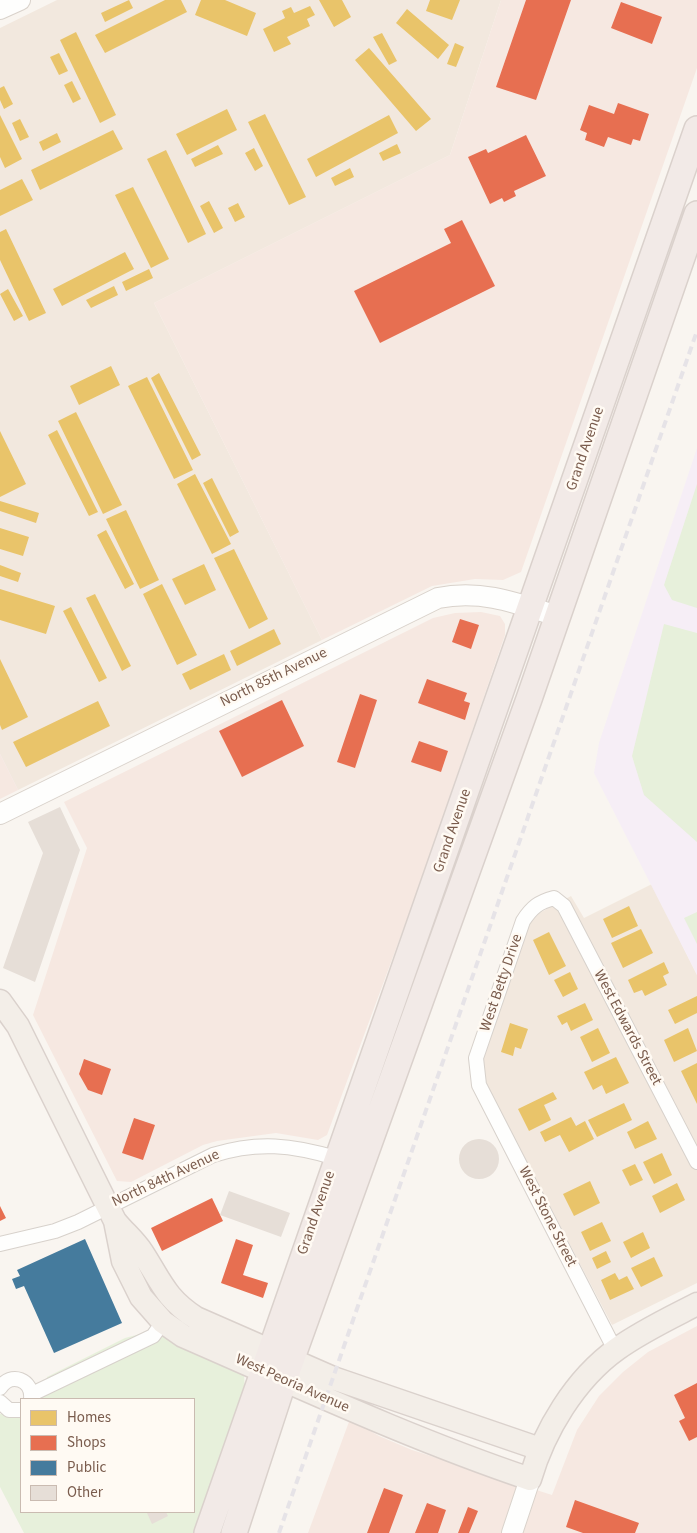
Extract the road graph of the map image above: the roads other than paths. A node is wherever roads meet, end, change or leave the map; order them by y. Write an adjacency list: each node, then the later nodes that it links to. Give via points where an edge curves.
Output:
1 (20, 0): 2 (street)
2 (0, 10)
3 (697, 129): 5 (highway, Grand Avenue)
4 (697, 214): 6 (highway, Grand Avenue)
5 (619, 352): 6 (highway); 7 (highway, Grand Avenue)
6 (644, 364): 8 (highway, Grand Avenue)
7 (531, 608): 8 (street, North 85th Avenue); 9 (street, North 85th Avenue, via 483,594 453,595 426,602); 11 (highway, Grand Avenue)
8 (557, 616): 13 (highway, Grand Avenue)
9 (0, 814)
10 (554, 898): 14 (street, West Betty Drive, via 531,909 523,921 476,1058); 16 (street, West Edwards Street, via 564,906)
11 (393, 997): 13 (highway); 15 (highway, Grand Avenue)
12 (0, 1001): 17 (main road, West Peoria Avenue, via 18,1026)
13 (420, 1006): 22 (highway, Grand Avenue)
14 (479, 1085): 21 (street, West Stone Street)
15 (336, 1158): 17 (street, North 84th Avenue, via 272,1145 235,1148 213,1155); 22 (highway, Grand Avenue)
16 (697, 1162)
17 (111, 1214): 18 (street, North 84th Avenue); 20 (main road, West Peoria Avenue, via 123,1261 141,1296); 22 (main road, West Peoria Avenue, via 179,1307)
18 (0, 1244)
19 (697, 1304): 21 (main road)
20 (163, 1322): 22 (main road, West Peoria Avenue, via 184,1336); 24 (street, via 153,1336)
21 (615, 1350): 27 (main road, via 580,1385)
22 (277, 1365): 27 (main road, West Peoria Avenue, via 333,1378); 27 (main road, West Peoria Avenue, via 374,1420); 28 (highway, Grand Avenue); 29 (highway, Grand Avenue)
23 (0, 1388): 24 (street, via 8,1380 18,1378 27,1384)
24 (32, 1396)
25 (0, 1403): 26 (street, via 9,1410)
26 (20, 1410)
27 (535, 1464): 30 (street)
28 (207, 1533)
29 (234, 1533)
30 (512, 1533)

